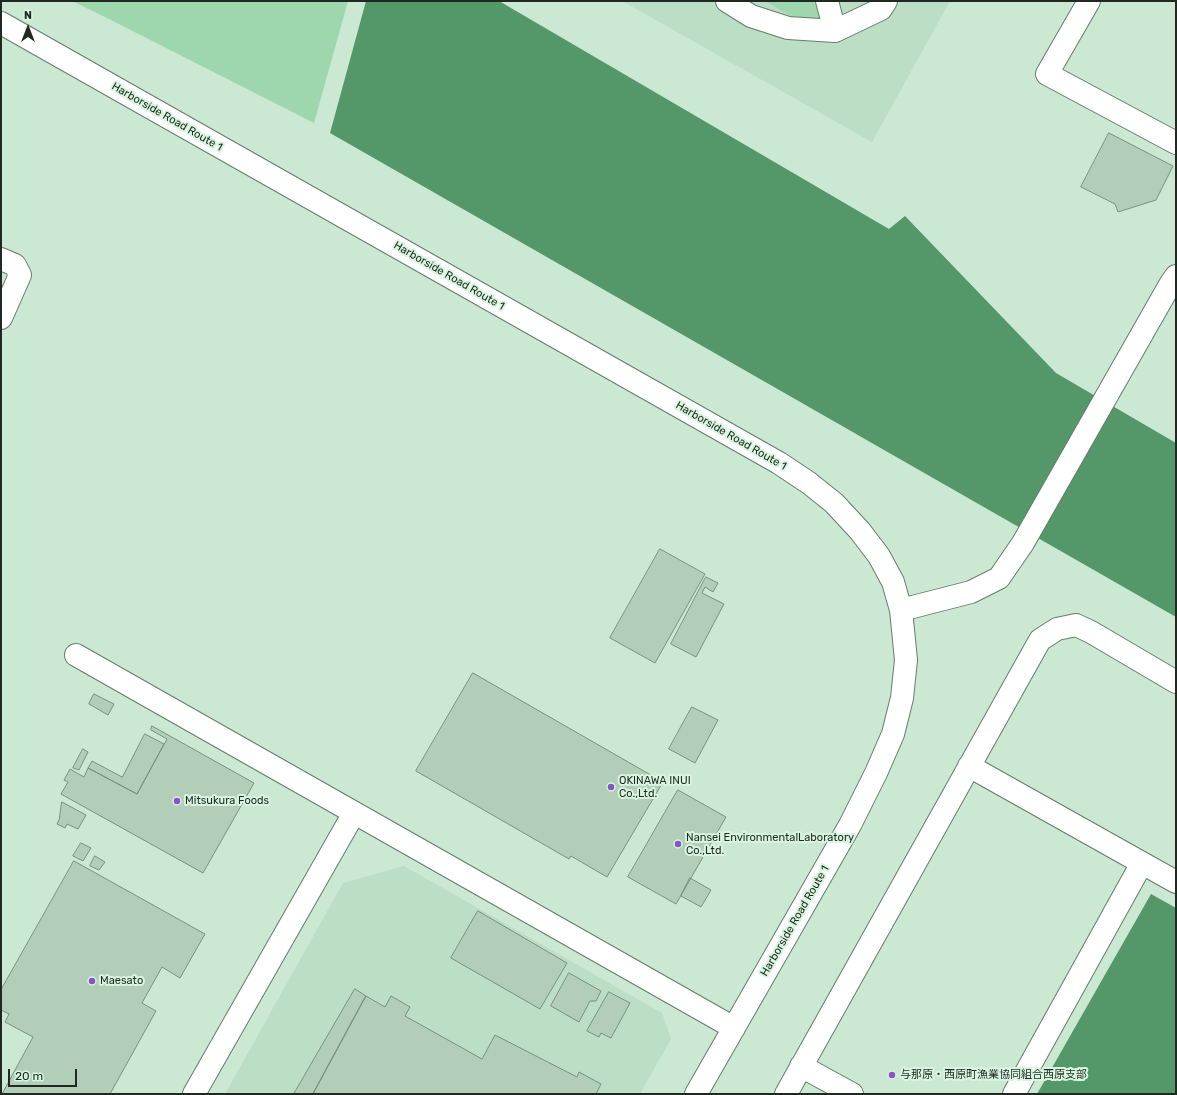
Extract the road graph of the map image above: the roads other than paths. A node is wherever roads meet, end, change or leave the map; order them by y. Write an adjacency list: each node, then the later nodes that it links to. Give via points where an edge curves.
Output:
1 (727, 1): 6 (street, via 751,16 788,28)
2 (827, 1): 6 (street)
3 (886, 1): 6 (street, via 881,9)
4 (1089, 1): 7 (street, via 1047,74)
5 (1, 23): 11 (street, Harborside Road Route 1, via 797,475 834,503 860,531 879,556 893,582)
6 (835, 32)
7 (1176, 143)
8 (1, 259): 10 (street, via 15,265 20,275)
9 (1173, 279): 11 (street, via 1023,543 999,578 971,592)
10 (1, 318)
11 (901, 610): 18 (street, Harborside Road Route 1, via 906,660 902,698 893,734 850,825)
12 (76, 655): 15 (street)
13 (1176, 682): 14 (street, via 1076,625 1057,629 1040,640)
14 (969, 766): 16 (street); 19 (street)
15 (354, 813): 18 (street); 20 (street)
16 (1142, 863): 17 (street); 24 (street)
17 (1176, 882)
18 (734, 1028): 21 (street, Harborside Road Route 1)
19 (801, 1066): 22 (street); 23 (street)
20 (194, 1094)
21 (696, 1094)
22 (786, 1094)
23 (852, 1094)
24 (1014, 1094)

